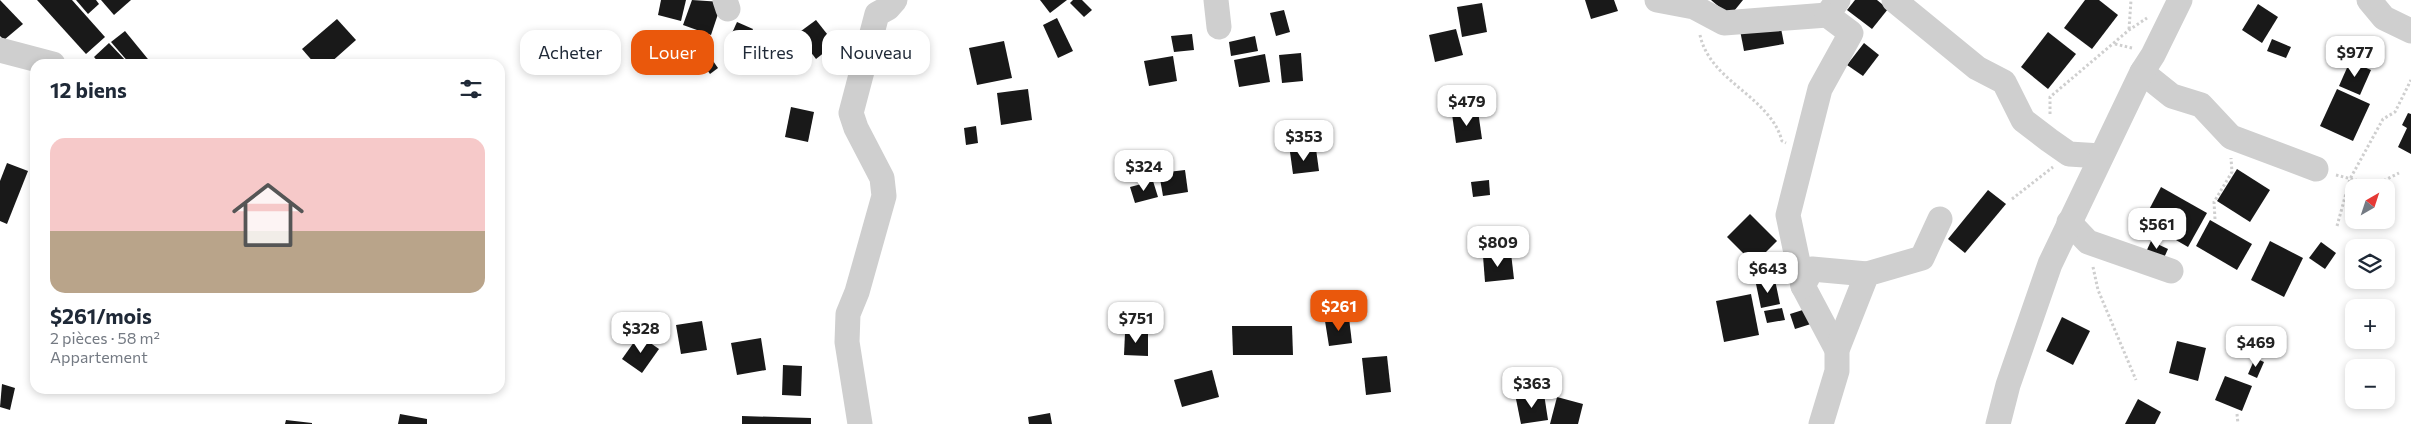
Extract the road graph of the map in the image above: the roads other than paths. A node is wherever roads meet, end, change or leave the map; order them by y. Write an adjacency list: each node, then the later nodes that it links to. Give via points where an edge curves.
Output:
1 (895, 0): 21 (street, via 877,14 852,113 856,128 882,178 884,196 848,314 848,342)
2 (1216, 0): 8 (street)
3 (1657, 0): 7 (street, via 1694,7 1724,23)
4 (1894, 0): 13 (street, via 1977,68 2004,82 2023,120 2049,140 2069,154)
5 (2180, 0): 12 (street)
6 (2369, 0): 9 (street, via 2384,18)
7 (1833, 7): 17 (street, via 1851,33 1820,89 1788,215)
8 (1219, 27)
9 (2411, 30)
10 (0, 50): 11 (street)
11 (35, 59)
12 (2142, 72): 13 (street); 14 (street, via 2172,96 2201,105 2231,137)
13 (2101, 156): 16 (street)
14 (2316, 169)
15 (1940, 219): 19 (street, via 1922,258)
16 (2069, 222): 18 (street, via 2088,242); 23 (street, via 2037,300)
17 (1804, 269): 19 (street); 20 (street)
18 (2171, 271)
19 (1867, 274): 20 (street)
20 (1838, 350): 22 (street, via 1837,371)
21 (860, 424)
22 (1821, 424)
23 (1998, 424)

